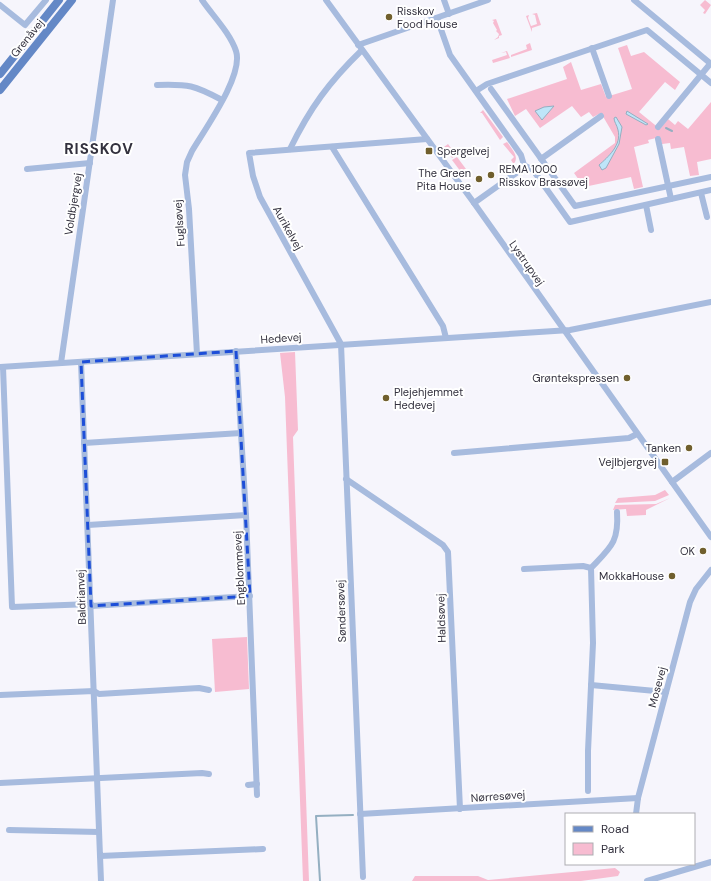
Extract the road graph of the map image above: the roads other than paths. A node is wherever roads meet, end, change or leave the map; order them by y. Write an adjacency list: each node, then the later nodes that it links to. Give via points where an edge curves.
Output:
1 (46, 0): 10 (street, via 25,25)
2 (59, 0): 16 (main road, Grenåvej)
3 (72, 0): 21 (main road, Grenåvej)
4 (113, 0): 34 (street, Voldbjergvej)
5 (202, 0): 24 (street, Fuglsøvej, via 234,45 238,58 234,78)
6 (326, 0): 13 (street, Lystrupvej)
7 (444, 0): 11 (street)
8 (488, 0): 11 (street)
9 (634, 0): 15 (street)
10 (0, 5)
11 (449, 14): 12 (street)
12 (437, 18): 13 (street); 22 (street, via 450,55)
13 (360, 47): 29 (street, Lystrupvej); 32 (street, via 314,104)
14 (592, 48): 17 (street, via 647,30); 22 (street, via 487,84); 23 (street)
15 (711, 64): 17 (street)
16 (0, 74)
17 (701, 75): 18 (street); 27 (street)
18 (711, 83)
19 (157, 85): 24 (street, via 193,86)
20 (491, 89): 26 (street)
21 (0, 90)
22 (476, 91): 28 (street)
23 (609, 96)
24 (222, 100): 53 (street, Fuglsøvej, via 192,151 185,175)
25 (601, 116): 33 (street)
26 (514, 122): 28 (street); 33 (street)
27 (658, 127)
28 (503, 130): 35 (street, via 522,156)
29 (427, 139): 31 (street); 44 (street, Lystrupvej)
30 (658, 139): 39 (street)
31 (332, 147): 32 (street); 50 (street, via 443,326)
32 (290, 149): 51 (street, Aurikelvej, via 249,153 253,176 260,197)
33 (541, 159): 38 (street)
34 (90, 163): 36 (street); 55 (street, Voldbjergvej)
35 (524, 165): 42 (street, via 533,170); 44 (street)
36 (27, 169)
37 (711, 177): 39 (street)
38 (561, 186): 39 (street, via 575,206); 42 (street)
39 (668, 186): 43 (street)
40 (711, 190): 41 (street)
41 (701, 193): 43 (street); 46 (street)
42 (549, 194): 45 (street, via 572,222)
43 (671, 200): 45 (street)
44 (474, 203): 49 (street, Lystrupvej)
45 (646, 205): 47 (street)
46 (707, 217)
47 (652, 230)
48 (711, 302): 49 (street, Hedevej)
49 (563, 331): 50 (street, Hedevej); 58 (street, Lystrupvej)
50 (446, 338): 51 (street, Hedevej)
51 (341, 344): 52 (street, Hedevej); 62 (street, Søndersøvej)
52 (236, 351): 53 (street, Hedevej); 57 (street, Engblommevej)
53 (196, 354): 54 (street, Hedevej)
54 (81, 362): 55 (street, Hedevej); 59 (street, Baldrianvej)
55 (61, 363): 56 (street, Hedevej)
56 (2, 367): 72 (street, via 12,607)
57 (241, 433): 59 (street); 65 (street, Engblommevej)
58 (637, 434): 60 (street, via 629,438); 63 (street, Lystrupvej)
59 (84, 443): 66 (street, Baldrianvej)
60 (454, 453)
61 (711, 453): 63 (street)
62 (346, 478): 86 (street, Haldsøvej, via 444,546 448,552); 88 (street, Søndersøvej)
63 (672, 482): 67 (street, Lystrupvej)
64 (617, 512): 68 (street, via 615,541)
65 (246, 515): 66 (street); 71 (street, Engblommevej)
66 (88, 525): 72 (street, Baldrianvej)
67 (711, 538)
68 (591, 568): 69 (street, via 583,566); 73 (street)
69 (524, 569)
70 (711, 570): 76 (street, Mosevej, via 696,589 690,602)
71 (250, 596): 72 (street); 81 (street, Engblommevej)
72 (91, 605): 75 (street, Baldrianvej)
73 (591, 685): 76 (street); 83 (street)
74 (209, 690): 75 (street, via 199,688 99,694)
75 (94, 691): 77 (street); 79 (street, Baldrianvej)
76 (666, 692): 85 (street, Mosevej)
77 (0, 695)
78 (209, 774): 79 (street)
79 (98, 779): 80 (street); 90 (street, Baldrianvej)
80 (0, 783)
81 (257, 784): 82 (street); 84 (street, Engblommevej)
82 (248, 785)
83 (588, 791)
84 (257, 795)
85 (638, 798): 86 (street, Nørresøvej); 87 (street, Mosevej)
86 (460, 809): 88 (street, Nørresøvej)
87 (636, 813)
88 (360, 814): 94 (street, Søndersøvej)
89 (9, 830): 90 (street)
90 (99, 832): 92 (street, Baldrianvej)
91 (263, 849): 92 (street)
92 (100, 856): 95 (street, Baldrianvej)
93 (711, 862): 96 (street)
94 (363, 877)
95 (101, 881)
96 (647, 881)

